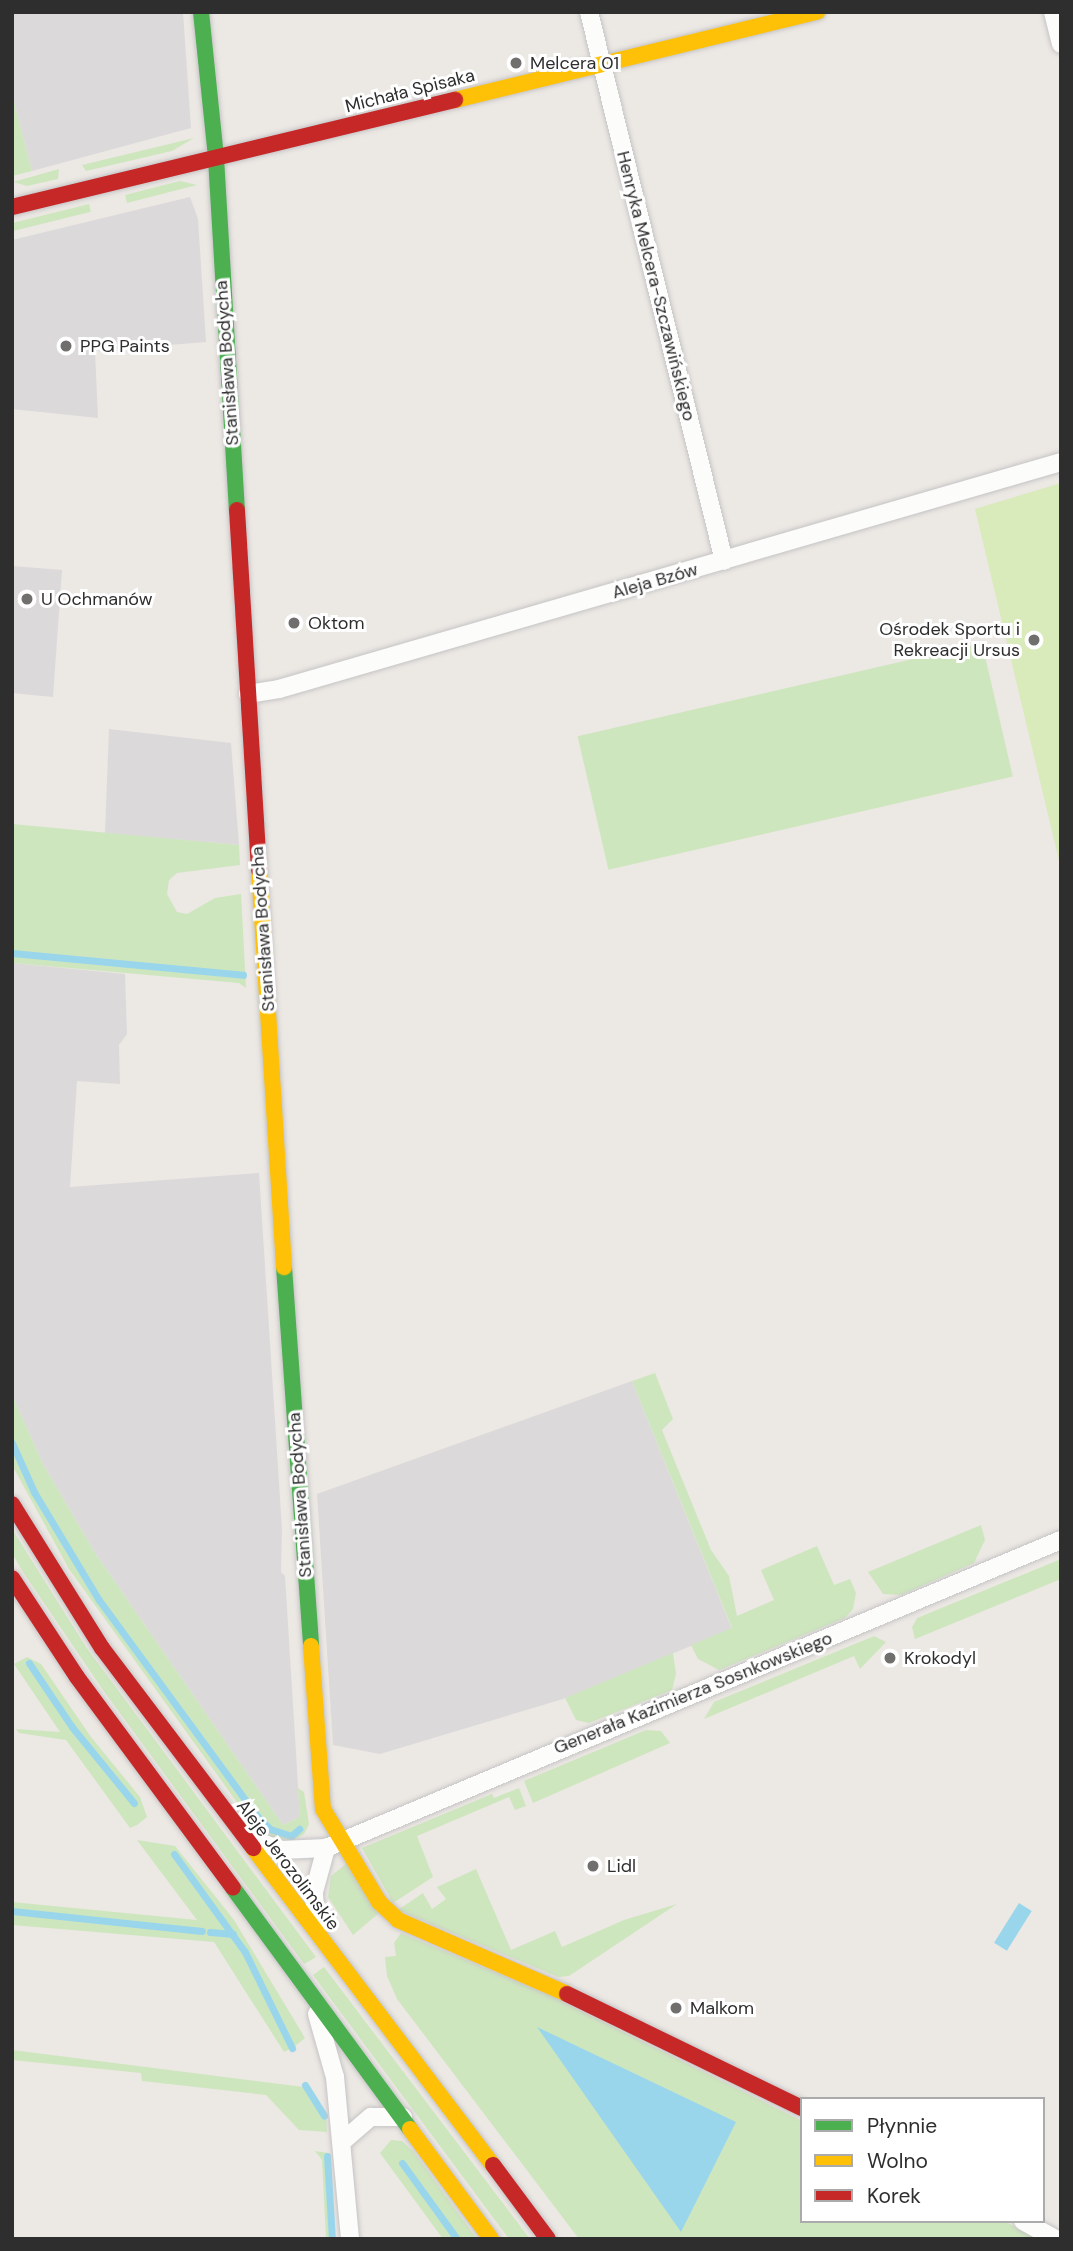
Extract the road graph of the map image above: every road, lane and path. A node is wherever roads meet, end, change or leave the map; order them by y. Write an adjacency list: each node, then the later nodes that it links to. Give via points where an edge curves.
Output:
1 (201, 12): 7 (street, Stanisława Bodycha)
2 (589, 12): 6 (street, Henryka Melcera-Szczawińskiego)
3 (817, 12): 6 (street, Michała Spisaka)
4 (1053, 12): 5 (street)
5 (1061, 44)
6 (602, 64): 7 (street, Michała Spisaka); 10 (street, Henryka Melcera-Szczawińskiego)
7 (216, 158): 8 (street, Michała Spisaka); 11 (street, Stanisława Bodycha)
8 (12, 206)
9 (1061, 462): 10 (street, Aleja Bzów)
10 (724, 561): 11 (street, Aleja Bzów, via 279,690)
11 (248, 694): 16 (street, Stanisława Bodycha, via 319,1790)
12 (12, 1504): 15 (street, Aleje Jerozolimskie, via 79,1615)
13 (1061, 1541): 16 (street, Generała Kazimierza Sosnkowskiego)
14 (12, 1578): 18 (street, via 77,1677)
15 (239, 1834): 16 (street, Generała Kazimierza Sosnkowskiego, via 281,1850); 17 (street, Aleje Jerozolimskie)
16 (333, 1845): 17 (street, via 314,1892); 19 (street, Stanisława Bodycha, via 398,1920 553,1987)
17 (318, 1936): 25 (street, Aleje Jerozolimskie)
18 (309, 1990): 20 (street); 21 (street, via 335,2077)
19 (800, 2107)
20 (403, 2117): 21 (street, via 370,2117); 24 (street)
21 (343, 2141): 23 (street)
22 (1027, 2223): 26 (street)
23 (350, 2239)
24 (491, 2239)
25 (548, 2239)
26 (1056, 2239)

